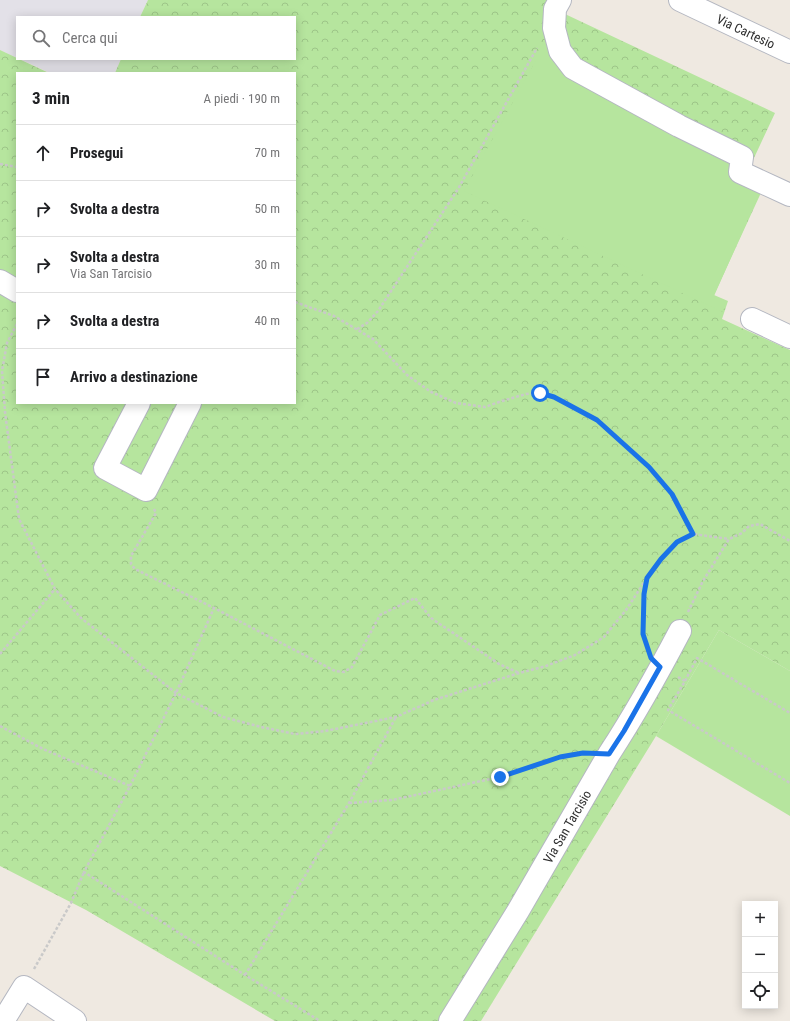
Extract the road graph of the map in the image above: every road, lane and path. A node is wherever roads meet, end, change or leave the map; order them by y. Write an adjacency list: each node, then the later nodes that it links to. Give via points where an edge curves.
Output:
1 (560, 0): 7 (street, via 555,9 554,28 560,51 573,68 742,157 740,172)
2 (680, 0): 4 (street, Via Cartesio)
3 (538, 46): 13 (path, via 458,189 378,311)
4 (790, 52)
5 (0, 164): 6 (path)
6 (16, 167)
7 (790, 195)
8 (0, 281): 9 (street)
9 (16, 290)
10 (296, 302): 13 (path, via 334,316)
11 (752, 319): 14 (street)
12 (16, 326): 22 (path, via 7,343 2,372 19,519)
13 (357, 329): 18 (path, via 373,339 407,375 431,392 456,403 485,407 526,394 540,393 554,397 597,420 649,467 672,494)
14 (790, 337)
15 (138, 404): 17 (street, via 105,468)
16 (189, 404): 17 (street)
17 (146, 490): 23 (path, via 156,513 131,556 131,564 135,569)
18 (693, 534): 19 (path); 21 (path, via 677,542)
19 (729, 539): 20 (path, via 742,533 749,526 760,524); 24 (path, via 703,581)
20 (790, 541)
21 (647, 578): 26 (path, via 643,634 651,658); 27 (path, via 604,637 575,656)
22 (55, 589): 25 (path); 29 (path, via 81,618)
23 (214, 608): 27 (path, via 335,671 344,672 352,667 380,615 415,598 432,618 499,664); 29 (path)
24 (680, 631): 26 (street, Via San Tarcisio)
25 (0, 654)
26 (660, 667): 28 (path); 33 (street, Via San Tarcisio)
27 (519, 673): 31 (path, via 434,700)
28 (685, 681): 30 (path, via 697,658); 34 (path, via 668,710)
29 (176, 693): 31 (path, via 223,717 294,734 325,731); 35 (path)
30 (790, 713)
31 (396, 716): 36 (path)
32 (0, 726): 35 (path, via 43,749)
33 (609, 754): 36 (path, via 583,753 560,757 500,777 392,800); 43 (street, Via San Tarcisio, via 518,911)
34 (790, 783)
35 (130, 786): 37 (path)
36 (349, 803): 38 (path)
37 (84, 872): 38 (path); 39 (path, via 71,903)
38 (245, 975): 42 (path)
39 (24, 987): 40 (street); 41 (street)
40 (3, 1021)
41 (75, 1021)
42 (320, 1021)
43 (450, 1021)

